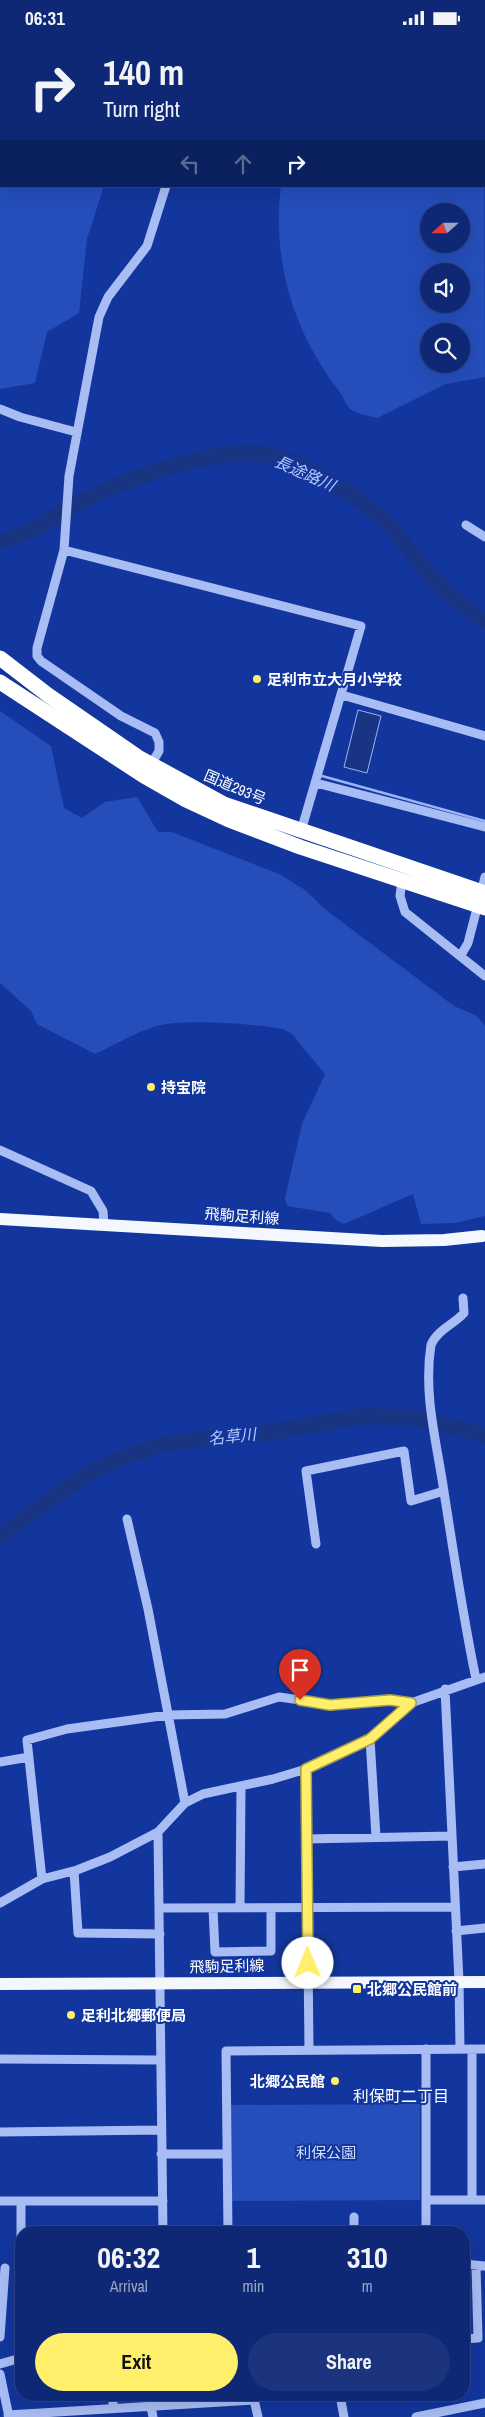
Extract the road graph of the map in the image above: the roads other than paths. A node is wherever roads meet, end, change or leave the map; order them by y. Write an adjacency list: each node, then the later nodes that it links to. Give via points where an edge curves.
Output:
1 (166, 187): 3 (street, via 147,245 100,312)
2 (0, 409): 3 (street)
3 (76, 432): 6 (street)
4 (466, 525): 5 (street)
5 (485, 537)
6 (64, 550): 9 (street, via 362,626); 11 (street, via 37,656 122,716 155,733 159,751)
7 (0, 658): 11 (highway, 国道293号)
8 (0, 682): 11 (highway, 国道293号)
9 (342, 695): 10 (street); 12 (street)
10 (485, 737)
11 (148, 771): 14 (highway, 国道293号, via 224,804); 15 (highway, 国道293号, via 186,800 251,830)
12 (316, 783): 13 (street); 14 (street)
13 (485, 827)
14 (302, 831): 16 (highway, 国道293号)
15 (402, 880): 16 (highway, 国道293号); 17 (street, via 400,896 405,912)
16 (483, 895): 17 (street)
17 (461, 955): 18 (street)
18 (485, 976)
19 (0, 1150): 21 (street, via 91,1191 103,1211)
20 (0, 1219): 21 (main road, 飛駒足利線)
21 (104, 1224): 22 (main road, 飛駒足利線, via 382,1241)
22 (483, 1236)
23 (463, 1298): 24 (street, via 464,1313 435,1336 431,1345 430,1413)
24 (444, 1491): 26 (street, via 411,1501 404,1451 306,1471); 27 (street, via 459,1595)
25 (127, 1519): 30 (street)
26 (316, 1543)
27 (480, 1678): 28 (street)
28 (445, 1689): 29 (street); 39 (street)
29 (411, 1703): 30 (street, via 390,1700 330,1705 279,1697 225,1713); 31 (street)
30 (168, 1715): 32 (street, via 67,1729 27,1740); 36 (street)
31 (370, 1739): 34 (street); 38 (street)
32 (29, 1757): 33 (street); 44 (street)
33 (0, 1762)
34 (306, 1769): 35 (street); 40 (street)
35 (241, 1786): 36 (street, via 204,1794); 49 (street)
36 (185, 1803): 37 (street)
37 (158, 1832): 43 (street); 47 (street)
38 (376, 1837): 39 (street); 40 (street)
39 (451, 1837): 42 (street)
40 (306, 1839): 51 (street)
41 (485, 1864): 42 (street)
42 (453, 1867): 46 (street)
43 (74, 1871): 44 (street); 54 (street, via 78,1933)
44 (42, 1879): 45 (street)
45 (0, 1903)
46 (455, 1907): 51 (street); 53 (street)
47 (159, 1908): 48 (street); 54 (street)
48 (213, 1908): 49 (street); 50 (street, via 215,1952 271,1951)
49 (240, 1908): 50 (street)
50 (271, 1908): 51 (street)
51 (307, 1908): 55 (street)
52 (485, 1928): 53 (street)
53 (456, 1931): 56 (street)
54 (160, 1934): 58 (street)
55 (308, 1981): 56 (main road, 飛駒足利線); 58 (main road, 飛駒足利線); 64 (street)
56 (459, 1981): 57 (main road, 飛駒足利線); 61 (street)
57 (485, 1981)
58 (160, 1983): 59 (main road, 飛駒足利線); 66 (street)
59 (0, 1984)
60 (426, 2049): 61 (street); 64 (street); 71 (street)
61 (460, 2049): 62 (street)
62 (472, 2049): 63 (street); 72 (street)
63 (485, 2049)
64 (309, 2050): 70 (street, via 226,2051)
65 (0, 2059): 66 (street)
66 (160, 2060): 67 (street)
67 (160, 2130): 68 (street); 69 (street)
68 (0, 2132)
69 (161, 2154): 70 (street); 76 (street)
70 (226, 2154): 80 (street)
71 (426, 2200): 72 (street); 82 (street)
72 (472, 2200): 73 (street)
73 (485, 2200)
74 (0, 2201): 75 (street)
75 (21, 2201): 76 (street); 78 (street)
76 (163, 2201): 79 (street)
77 (354, 2217): 81 (street)
78 (21, 2226)
79 (163, 2226)
80 (228, 2226)
81 (354, 2226)
82 (426, 2226)
83 (480, 2266): 87 (street)
84 (2, 2268): 85 (street); 86 (street)
85 (15, 2268)
86 (0, 2337)
87 (482, 2337)
88 (15, 2359): 89 (street)
89 (0, 2364)
90 (0, 2374): 99 (street)
91 (113, 2401): 97 (street)
92 (208, 2401): 96 (street)
93 (255, 2401): 101 (street)
94 (341, 2401): 102 (street)
95 (485, 2403): 103 (street)
96 (151, 2406): 97 (street); 100 (street)
97 (113, 2408): 98 (street)
98 (54, 2415): 99 (street)
99 (9, 2416)
100 (153, 2417)
101 (258, 2417)
102 (344, 2417)
103 (416, 2417)

